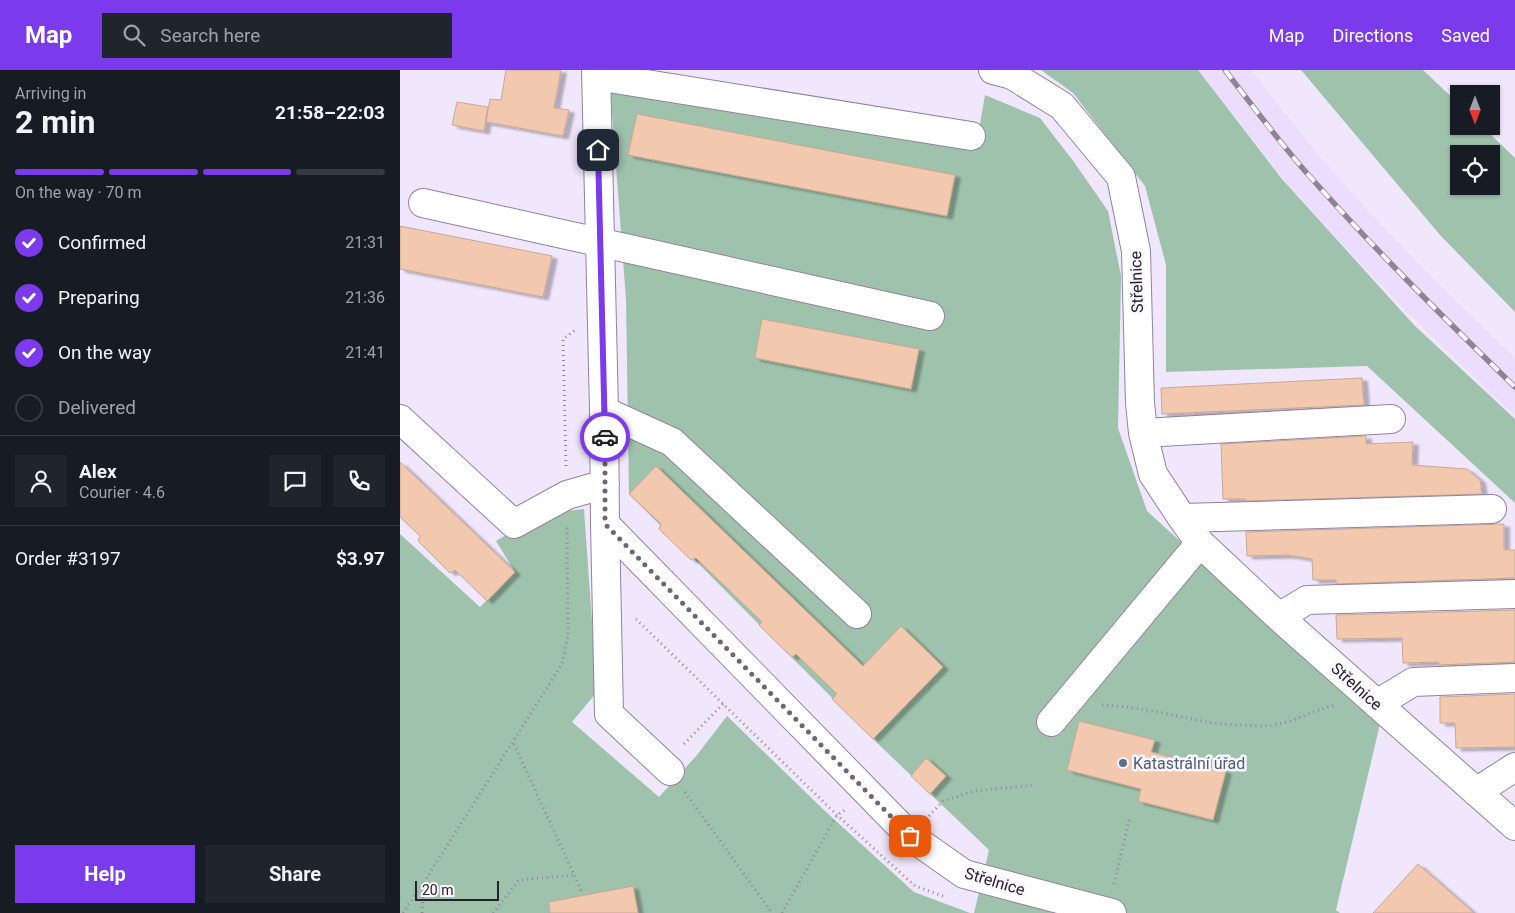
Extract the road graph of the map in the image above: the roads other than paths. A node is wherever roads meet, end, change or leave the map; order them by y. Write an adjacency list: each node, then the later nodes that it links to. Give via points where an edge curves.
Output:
1 (993, 70): 10 (street, Střelnice, via 1012,75 1062,106 1121,177 1136,250)
2 (596, 73): 3 (street); 5 (street)
3 (970, 136)
4 (422, 204): 5 (street)
5 (600, 242): 6 (street); 7 (street)
6 (930, 316)
7 (604, 411): 11 (street); 17 (street, via 672,442)
8 (400, 419): 11 (street, via 514,524 567,495)
9 (1391, 419): 10 (street)
10 (1143, 433): 13 (street, Střelnice, via 1153,474)
11 (605, 484): 14 (street)
12 (1492, 509): 13 (street)
13 (1182, 518): 15 (street, Střelnice)
14 (605, 524): 23 (street, via 609,714); 26 (street, Střelnice, via 910,836 964,874)
15 (1200, 543): 18 (street, Střelnice); 21 (street)
16 (1515, 594): 18 (street, via 1307,600)
17 (858, 614)
18 (1280, 617): 20 (street, Střelnice)
19 (1515, 678): 20 (street, via 1413,682)
20 (1377, 704): 24 (street, Střelnice)
21 (1056, 715)
22 (1515, 767): 24 (street)
23 (670, 771)
24 (1476, 792): 25 (street, Střelnice)
25 (1515, 826)
26 (1110, 912)

